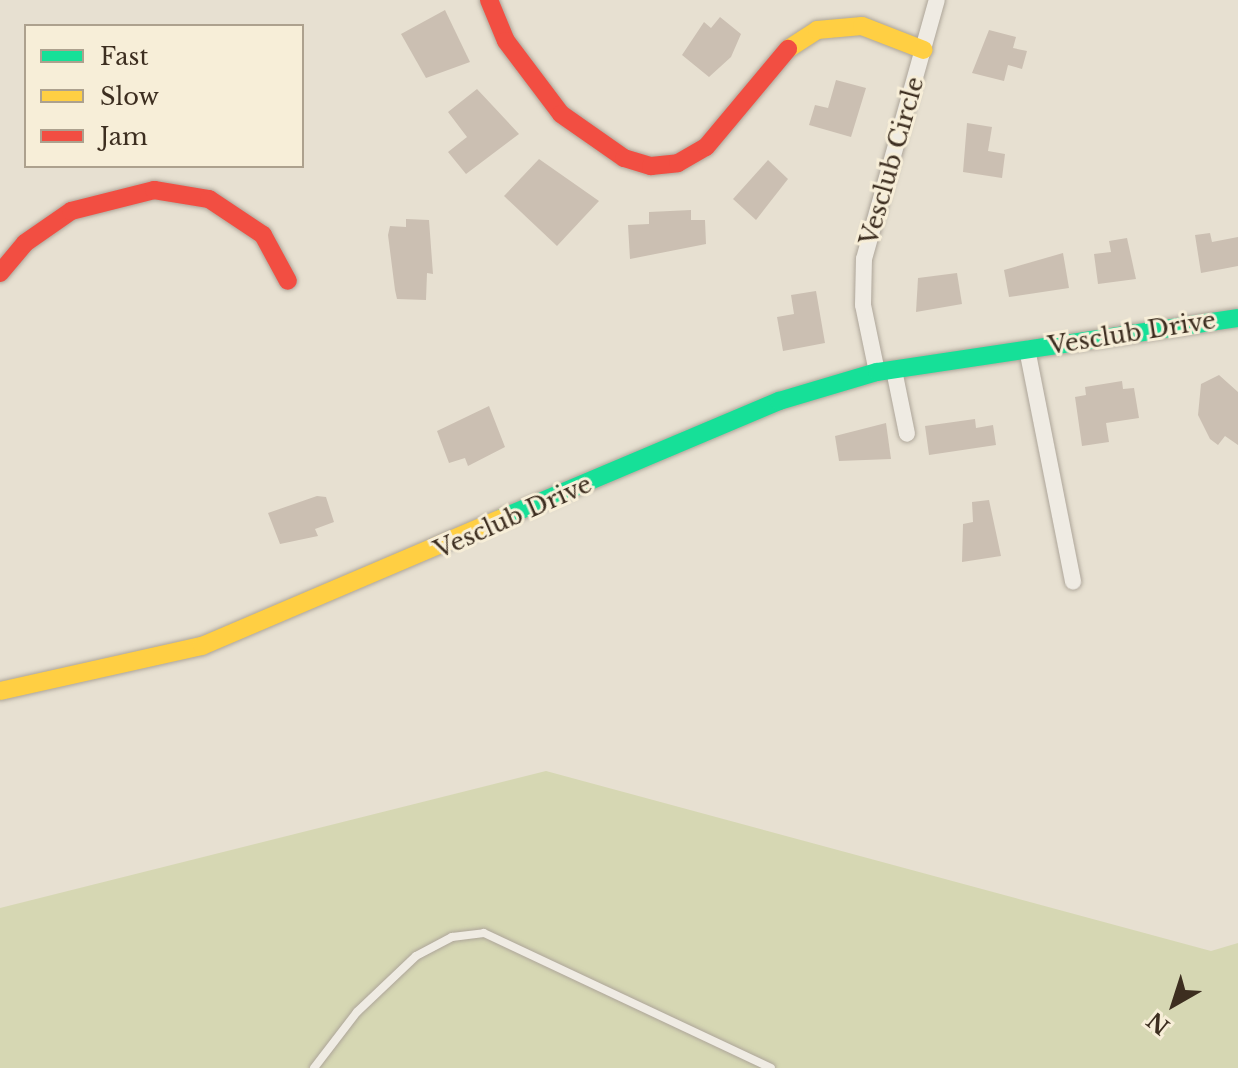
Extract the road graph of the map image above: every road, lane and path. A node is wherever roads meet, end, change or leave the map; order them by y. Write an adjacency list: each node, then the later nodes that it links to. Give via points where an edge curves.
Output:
1 (489, 0): 3 (street, via 506,41 561,114 624,158 651,166 678,163 706,147 788,48 817,30 862,26)
2 (937, 0): 3 (street, Vesclub Circle)
3 (924, 50): 8 (street, Vesclub Circle, via 864,259 863,305)
4 (0, 273): 5 (street, via 25,243 71,211 154,190 209,199 263,235)
5 (288, 281)
6 (1238, 318): 7 (street, Vesclub Drive)
7 (1027, 349): 8 (street, Vesclub Drive); 10 (street, Vesclub Drive)
8 (885, 371): 9 (street, Vesclub Circle); 11 (street, Vesclub Drive, via 779,401 202,646)
9 (907, 434)
10 (1073, 582)
11 (0, 691)
12 (314, 1068): 13 (lane, via 357,1012 416,956 452,937 484,933)
13 (771, 1068)

